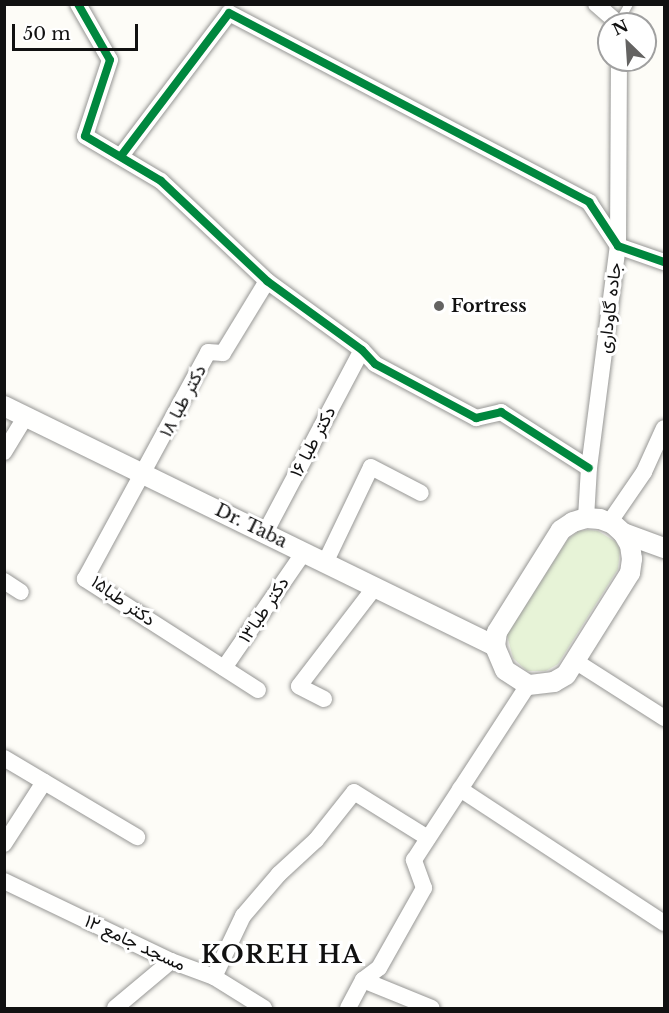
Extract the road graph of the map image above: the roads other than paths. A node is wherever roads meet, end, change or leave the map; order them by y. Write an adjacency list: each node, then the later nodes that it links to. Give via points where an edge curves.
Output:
1 (78, 4): 3 (street, via 110,60 85,136)
2 (619, 72): 4 (street, جاده گاوداری)
3 (121, 156): 4 (street, via 229,13 589,202); 6 (street, via 161,181)
4 (618, 246): 5 (street); 12 (street, جاده گاوداری)
5 (664, 262)
6 (267, 281): 7 (street); 13 (street, دکتر طبا ۱۸, via 223,353 208,352)
7 (362, 350): 12 (street, via 375,364 477,418 501,412); 17 (street, دکتر طبا ۱۶)
8 (5, 406): 9 (street, Dr. Taba)
9 (26, 416): 11 (street); 13 (street, Dr. Taba)
10 (664, 428): 16 (street)
11 (4, 452)
12 (589, 468): 15 (street, جاده گاوداری)
13 (144, 474): 17 (street, Dr. Taba); 26 (street, دکتر طبا۱۵, via 85,579)
14 (421, 493): 20 (street, via 370,467)
15 (586, 518): 16 (street); 24 (street, via 561,530 497,632)
16 (616, 528): 18 (street); 25 (street, via 631,552 630,573)
17 (265, 533): 19 (street, Dr. Taba)
18 (664, 548)
19 (304, 552): 20 (street, Dr. Taba); 26 (street, دکتر طبا۱۳)
20 (325, 562): 22 (street, Dr. Taba)
21 (4, 581): 23 (street)
22 (375, 587): 24 (street, Dr. Taba); 29 (street, via 299,686)
23 (21, 592)
24 (495, 646): 27 (street, via 505,670)
25 (575, 661): 27 (street, via 566,675 554,682); 30 (street)
26 (224, 668): 28 (street, دکتر طبا۱۵)
27 (528, 684): 33 (street)
28 (258, 690)
29 (324, 699)
30 (664, 718)
31 (4, 758): 32 (street)
32 (44, 782): 34 (street); 36 (street)
33 (460, 789): 35 (street); 38 (street)
34 (137, 837)
35 (428, 838): 40 (street, via 354,792 316,840 279,874 243,916); 41 (street, via 414,860 424,888 379,968)
36 (4, 843)
37 (4, 881): 39 (street, مسجد جامع ۱۲)
38 (664, 923)
39 (171, 961): 40 (street, مسجد جامع ۱۲); 42 (street)
40 (214, 977): 43 (street, مسجد جامع ۱۲)
41 (363, 980): 44 (street); 45 (street)
42 (115, 1008)
43 (264, 1008)
44 (348, 1008)
45 (432, 1008)

